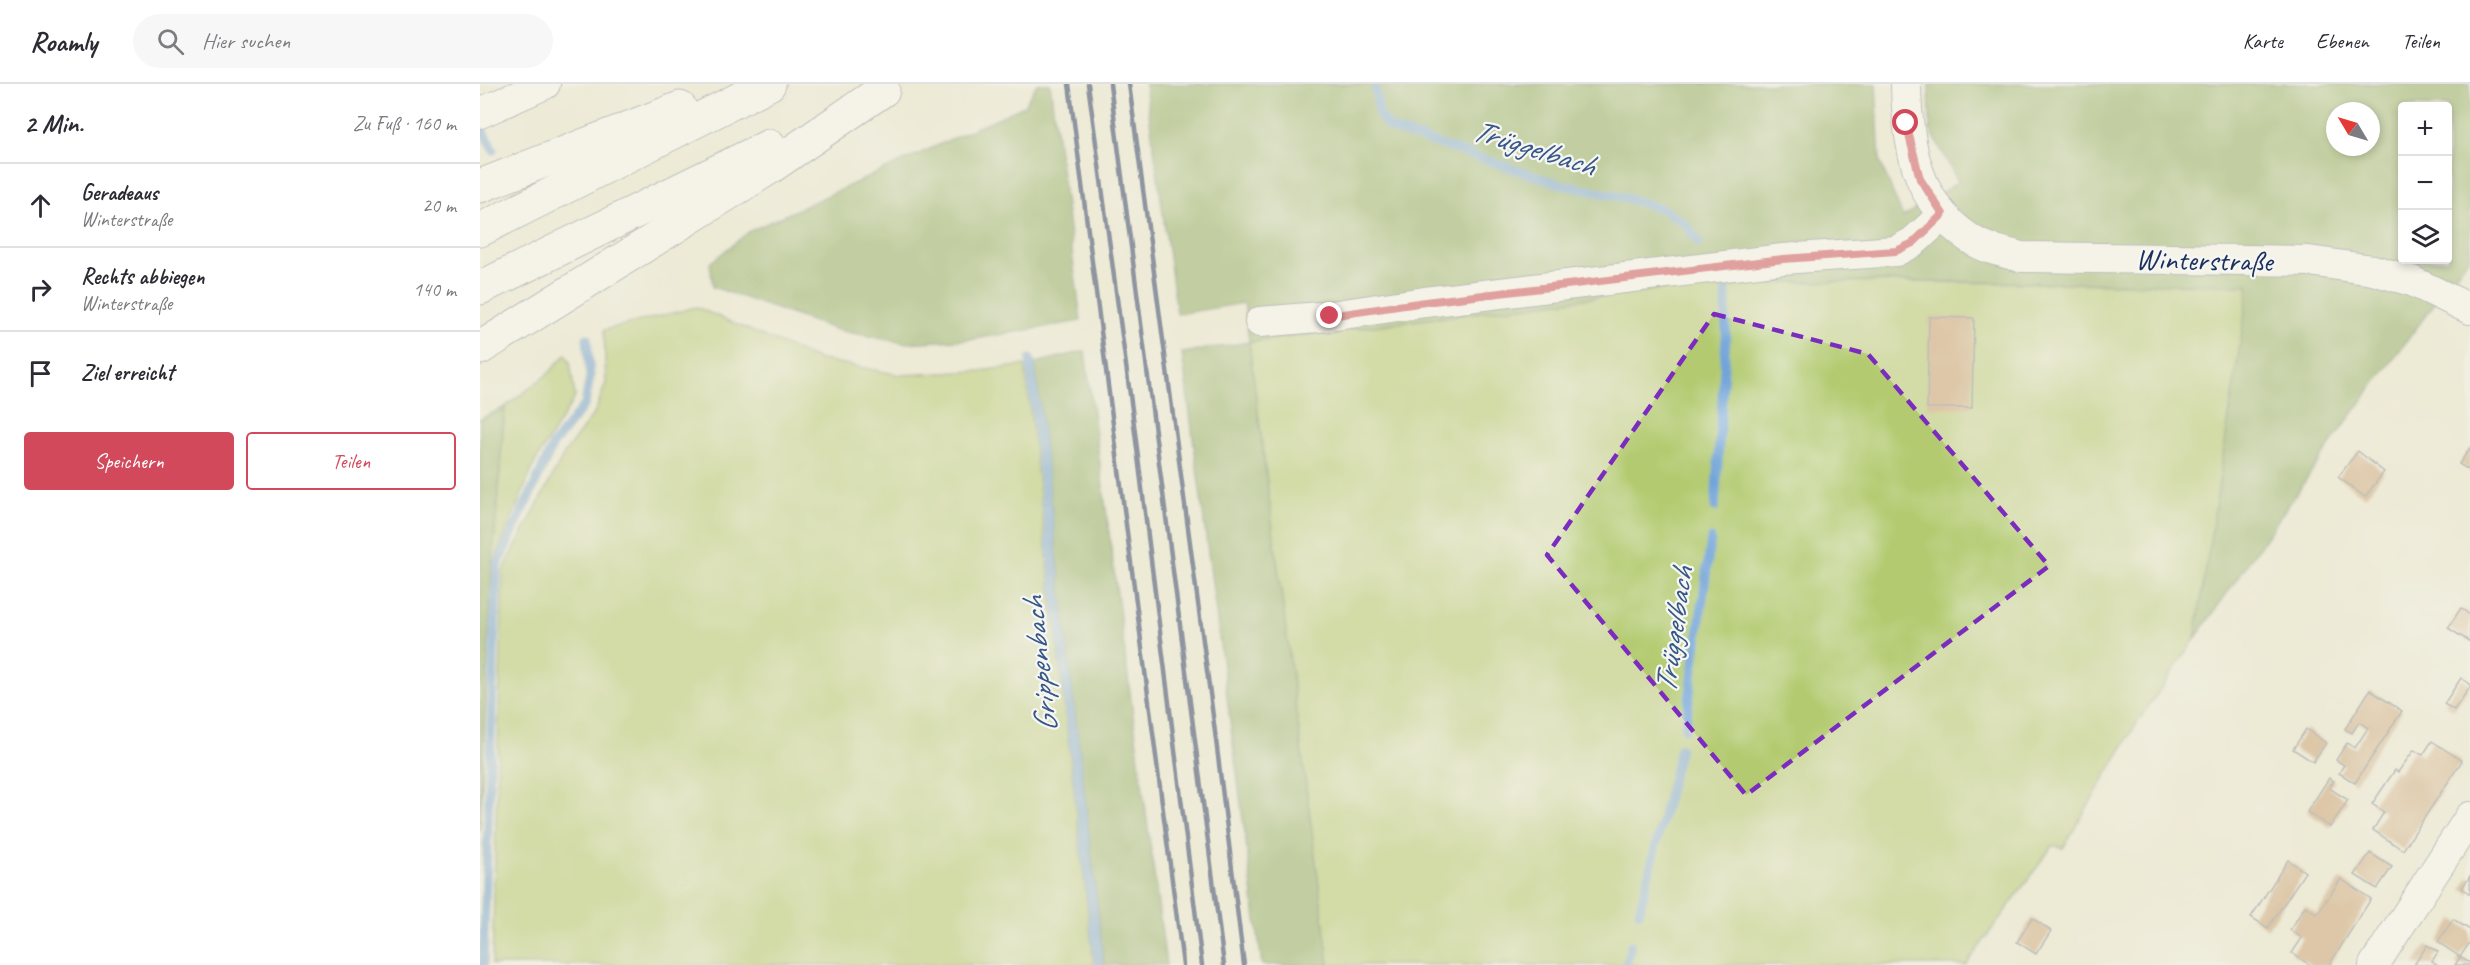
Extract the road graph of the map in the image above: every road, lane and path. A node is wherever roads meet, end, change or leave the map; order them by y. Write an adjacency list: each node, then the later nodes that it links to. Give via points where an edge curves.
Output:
1 (545, 84): 6 (street)
2 (740, 84): 7 (highway)
3 (769, 84): 9 (highway)
4 (1906, 84): 8 (street, Winterstraße, via 1906,123 1912,153 1920,179)
5 (890, 87): 10 (highway); 13 (highway, via 769,168)
6 (480, 113)
7 (480, 186)
8 (1943, 214): 11 (street, Winterstraße, via 1969,238 2021,257 2309,261 2373,270 2412,282); 12 (street, via 1913,243 1896,251 1783,259)
9 (480, 230)
10 (480, 288)
11 (2470, 309)
12 (1260, 322)
13 (480, 348)
14 (2470, 817): 15 (street)
15 (2374, 965)

